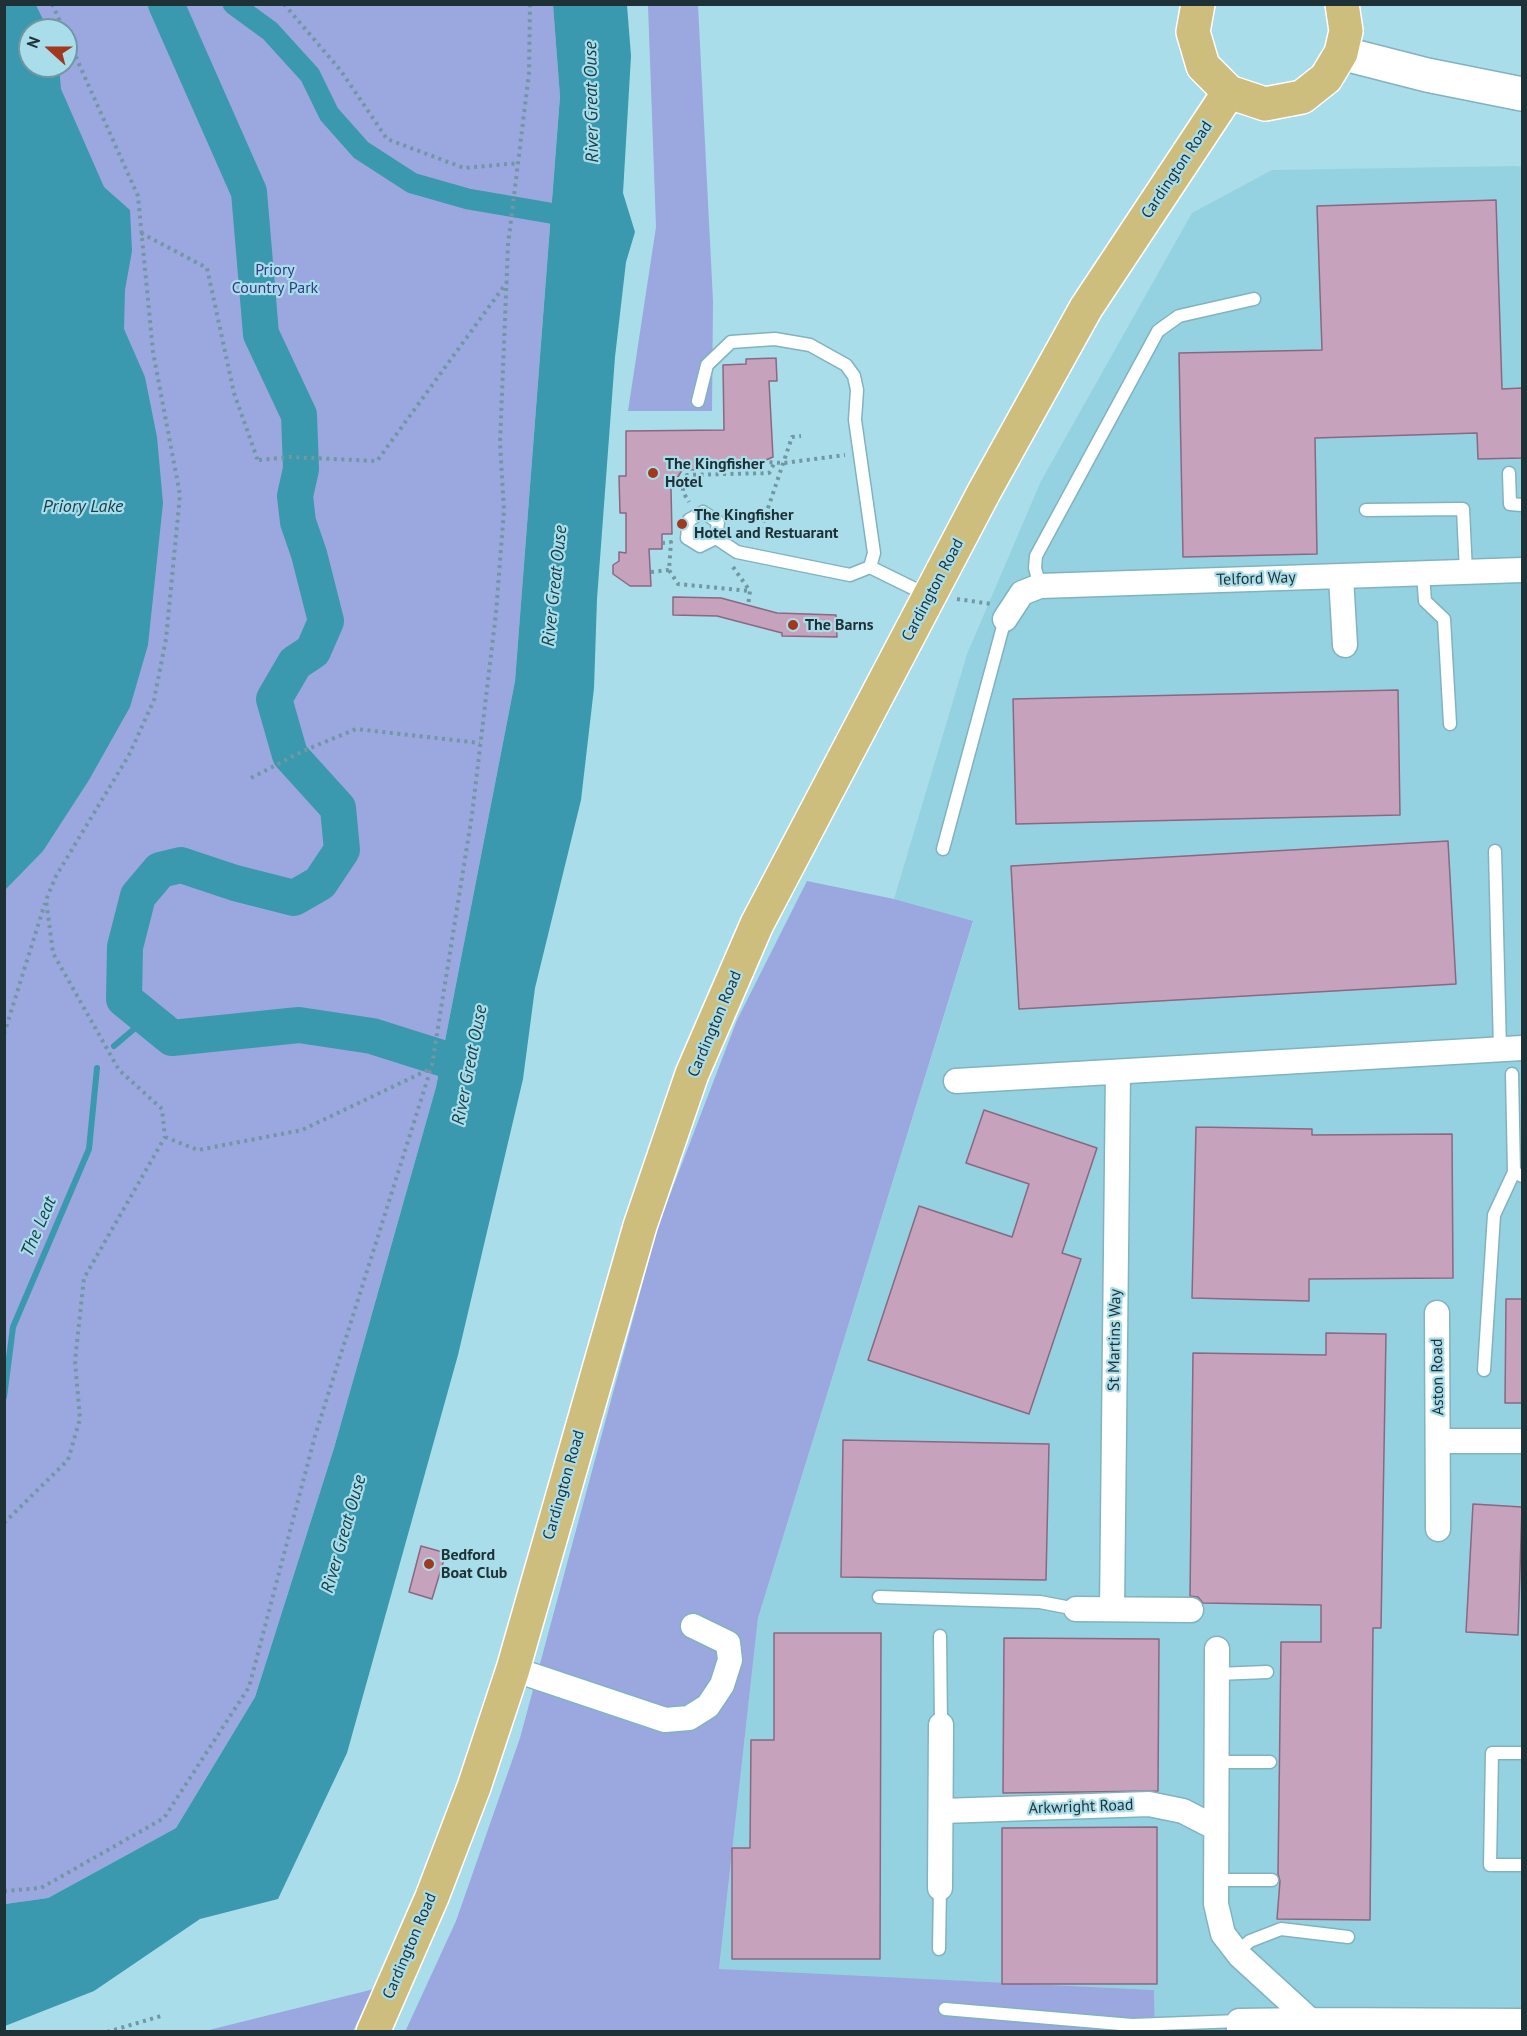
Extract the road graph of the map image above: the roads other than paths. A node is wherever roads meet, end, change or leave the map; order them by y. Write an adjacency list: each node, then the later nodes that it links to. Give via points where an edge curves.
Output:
1 (1198, 4): 4 (main road, via 1193,32 1203,66)
2 (1342, 4): 3 (main road, via 1346,31)
3 (1341, 53): 4 (main road, via 1326,78 1302,96 1264,104); 5 (street)
4 (1229, 92): 18 (main road, Cardington Road, via 1086,308)
5 (1522, 94)
6 (1254, 299): 17 (lane, via 1179,315 1158,331 1036,556)
7 (698, 401): 12 (lane, via 707,365 731,342 775,339 810,345 846,365 854,376 856,390 855,420 874,553)
8 (1509, 473): 9 (lane, via 1510,504)
9 (1522, 505)
10 (1366, 510): 14 (lane, via 1463,509)
11 (721, 542): 11 (lane, via 717,522 703,513 689,520 687,538 700,546); 12 (lane, via 737,552 850,575)
12 (870, 567): 18 (lane)
13 (1522, 570): 14 (street, Telford Way)
14 (1466, 572): 15 (street, Telford Way)
15 (1423, 574): 16 (street, Telford Way); 21 (lane, via 1425,601 1444,619)
16 (1341, 577): 17 (street, Telford Way); 20 (street)
17 (1040, 586): 19 (street, via 1022,593)
18 (930, 596): 41 (main road, Cardington Road, via 757,924 692,1074 637,1238)
19 (1009, 613): 22 (lane)
20 (1345, 645)
21 (1449, 724)
22 (943, 849)
23 (1495, 851): 24 (lane)
24 (1511, 1049): 25 (street)
25 (1118, 1072): 27 (street); 36 (street, St Martins Way)
26 (1512, 1074): 28 (lane)
27 (956, 1081)
28 (1518, 1174): 30 (lane, via 1494,1215)
29 (1437, 1313): 31 (street, Aston Road)
30 (1484, 1370)
31 (1439, 1441): 32 (street); 33 (street, Aston Road)
32 (1522, 1441)
33 (1438, 1529)
34 (879, 1598): 35 (lane, via 1040,1602)
35 (1076, 1609): 36 (street)
36 (1112, 1609): 37 (street)
37 (1191, 1611)
38 (693, 1626): 41 (street, via 728,1643 730,1660 722,1685 708,1706 689,1718 665,1720)
39 (940, 1636): 44 (lane)
40 (1217, 1649): 43 (street)
41 (513, 1669): 61 (main road, Cardington Road, via 436,1886)
42 (1267, 1672): 43 (lane)
43 (1217, 1674): 46 (street)
44 (941, 1725): 48 (street)
45 (1522, 1753): 50 (lane, via 1492,1753 1490,1865)
46 (1216, 1762): 47 (lane); 49 (street)
47 (1270, 1762)
48 (942, 1811): 49 (street, Arkwright Road, via 1149,1804 1183,1810); 53 (street)
49 (1216, 1828): 51 (street)
50 (1522, 1865)
51 (1216, 1880): 52 (lane); 56 (street, via 1216,1904 1223,1934)
52 (1272, 1880)
53 (940, 1888): 55 (lane)
54 (1348, 1937): 56 (lane, via 1281,1929 1250,1941)
55 (939, 1949)
56 (1237, 1952): 58 (street)
57 (945, 2009): 60 (lane, via 1132,2025)
58 (1310, 2020): 59 (street); 60 (street)
59 (1522, 2021)
60 (1239, 2026)
61 (373, 2031)

